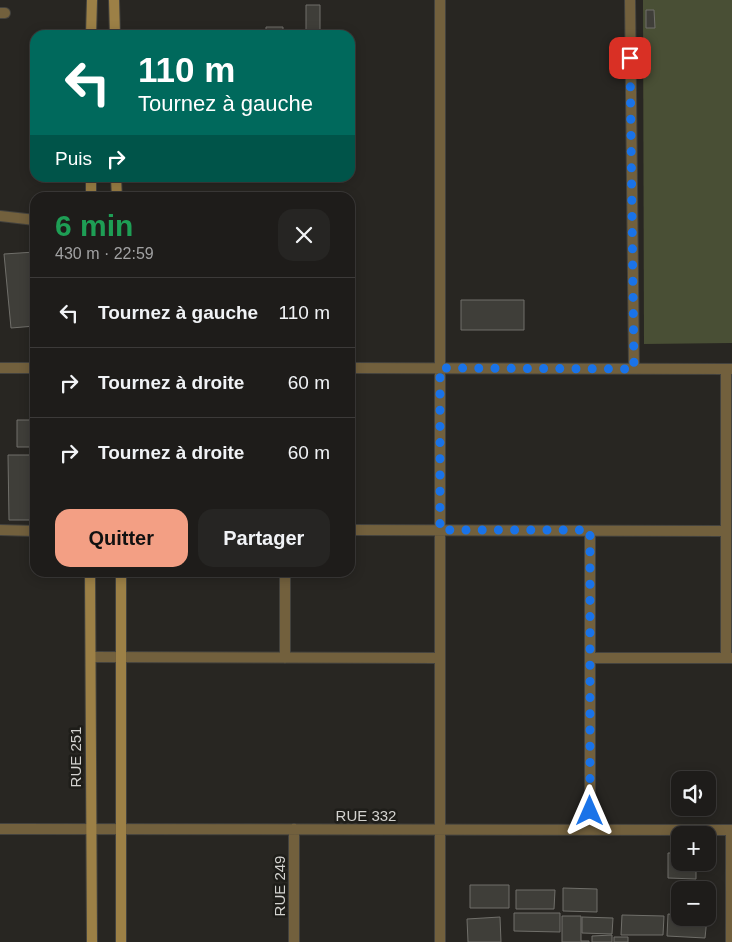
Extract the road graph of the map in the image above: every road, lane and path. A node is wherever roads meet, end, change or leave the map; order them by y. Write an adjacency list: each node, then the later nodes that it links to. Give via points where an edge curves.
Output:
1 (92, 0): 5 (main road)
2 (114, 0): 6 (main road)
3 (440, 0): 12 (street)
4 (630, 0): 13 (street)
5 (91, 30)
6 (115, 30)
7 (0, 216): 8 (street)
8 (30, 219)
9 (0, 368): 10 (street)
10 (30, 368)
11 (355, 368): 12 (street)
12 (440, 368): 13 (street); 17 (street)
13 (634, 369): 14 (street)
14 (729, 369): 20 (street)
15 (0, 530): 19 (street)
16 (355, 530): 17 (street)
17 (440, 530): 18 (street); 27 (street)
18 (590, 530): 20 (street); 28 (street)
19 (30, 531)
20 (726, 531): 29 (street)
21 (90, 577): 24 (main road, RUE 251)
22 (121, 577): 25 (main road)
23 (285, 577): 26 (street)
24 (90, 657): 25 (street); 30 (main road, RUE 251)
25 (120, 658): 26 (street); 31 (main road)
26 (285, 658): 27 (street)
27 (440, 658): 34 (street)
28 (590, 658): 29 (street); 35 (street)
29 (729, 658)
30 (90, 828): 31 (street, RUE 332); 32 (street, RUE 332); 37 (main road, RUE 251)
31 (120, 828): 33 (street, RUE 332); 38 (main road)
32 (0, 829)
33 (294, 830): 34 (street, RUE 332); 39 (street, RUE 249)
34 (440, 830): 35 (street, RUE 332); 40 (street)
35 (590, 830): 36 (street, RUE 332)
36 (731, 830): 41 (street)
37 (92, 942)
38 (121, 942)
39 (294, 942)
40 (440, 942)
41 (730, 942)

